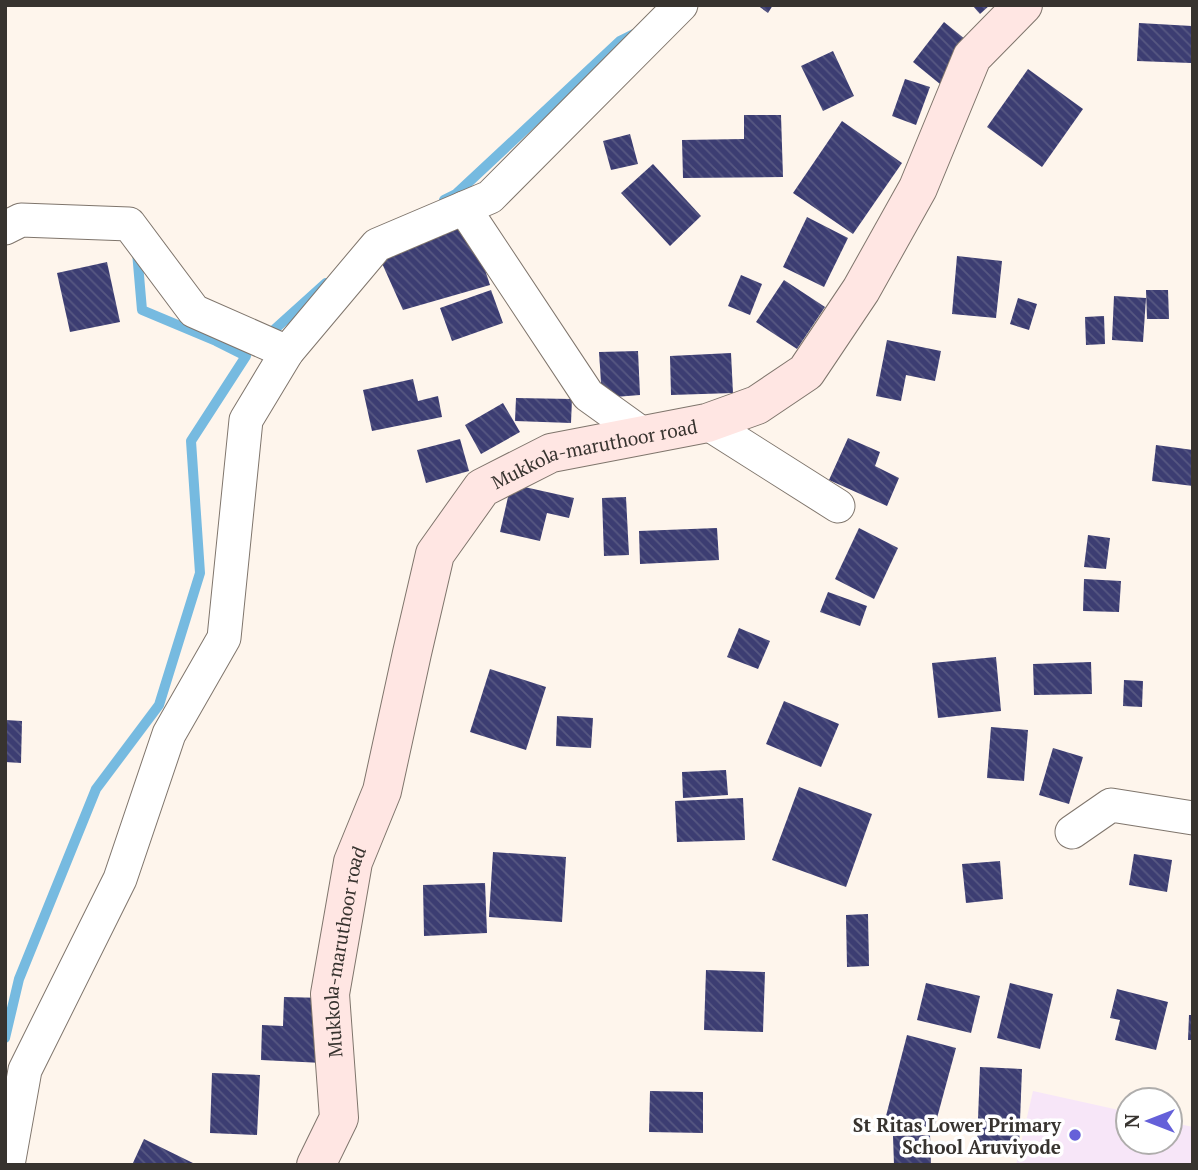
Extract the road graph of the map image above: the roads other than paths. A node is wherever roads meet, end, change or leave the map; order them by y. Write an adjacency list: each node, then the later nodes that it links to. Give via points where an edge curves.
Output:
1 (681, 5): 3 (street, via 490,197)
2 (1023, 5): 6 (street, Mukkola-maruthoor road, via 972,57 918,188 861,290 806,372 757,405)
3 (464, 208): 5 (street, via 377,246); 7 (street, via 588,395)
4 (5, 228): 5 (street, via 20,220 129,224 194,311)
5 (286, 351): 11 (street, via 246,420 224,638 169,734 120,879 25,1070)
6 (707, 423): 7 (street, Mukkola-maruthoor road); 8 (street)
7 (645, 436): 12 (street, Mukkola-maruthoor road, via 551,453 482,488 435,554 382,791 353,862 330,995 339,1118)
8 (838, 506)
9 (1193, 818): 10 (street, via 1111,805)
10 (1072, 832)
11 (8, 1165)
12 (316, 1165)

